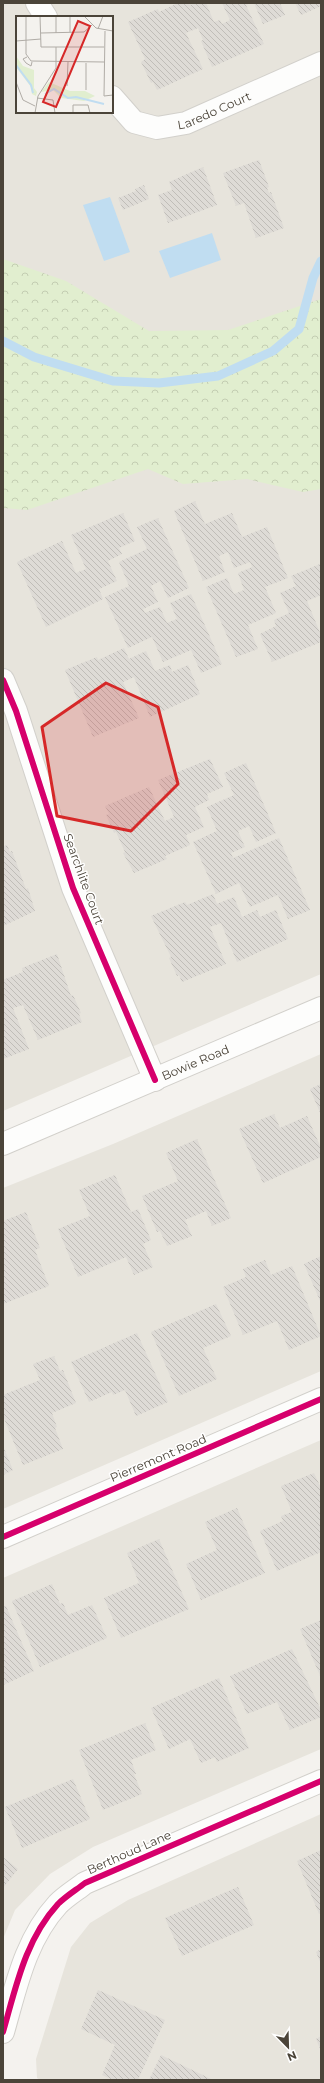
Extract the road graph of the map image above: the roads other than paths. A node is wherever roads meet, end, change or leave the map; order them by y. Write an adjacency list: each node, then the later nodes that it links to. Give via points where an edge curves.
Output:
1 (37, 3): 2 (street)
2 (45, 16)
3 (321, 64): 4 (street, Laredo Court, via 186,123 157,128 134,122)
4 (113, 98)
5 (3, 680): 7 (street, Searchlite Court, via 16,711 73,888)
6 (321, 1008): 7 (street, Bowie Road)
7 (156, 1080): 8 (street, Bowie Road)
8 (3, 1144)
9 (321, 1399): 10 (street, Pierremont Road)
10 (3, 1536)
11 (321, 1781): 12 (street, Berthoud Lane, via 85,1883 59,1903 39,1927 25,1955)
12 (3, 2032)

